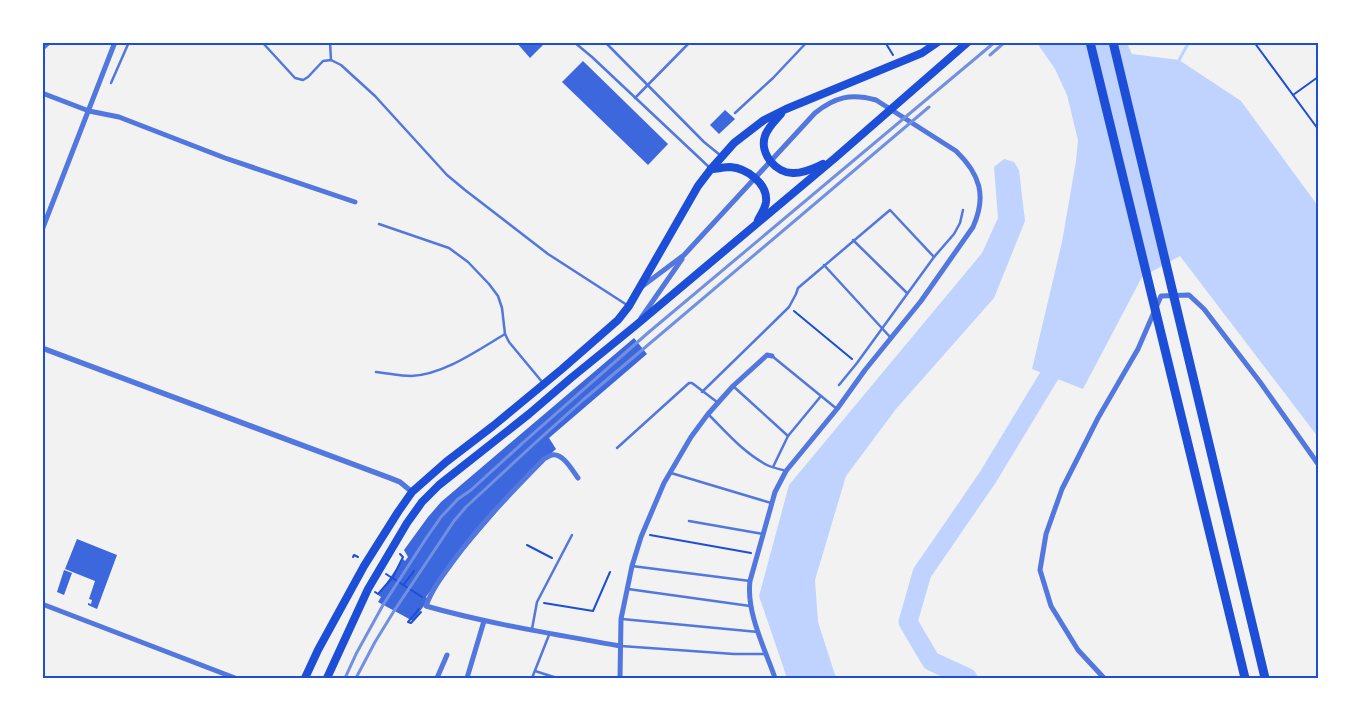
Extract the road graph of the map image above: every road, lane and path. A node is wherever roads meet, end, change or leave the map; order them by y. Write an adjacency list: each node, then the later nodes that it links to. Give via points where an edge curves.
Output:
1 (51, 42): 16 (lane)
2 (115, 42): 26 (street)
3 (130, 42): 20 (lane)
4 (262, 42): 17 (lane, via 300,80 308,77 323,61)
5 (330, 42): 17 (lane)
6 (574, 42): 24 (lane)
7 (605, 42): 21 (lane)
8 (690, 42): 21 (lane)
9 (807, 42): 27 (lane)
10 (885, 42): 18 (path)
11 (938, 42): 18 (main road)
12 (968, 42): 30 (main road)
13 (1090, 42): 115 (highway)
14 (1113, 42): 116 (highway)
15 (1254, 42): 23 (path)
16 (42, 50)
17 (331, 60): 43 (lane, via 375,96 465,190 548,254)
18 (898, 63): 25 (main road)
19 (1318, 77): 23 (path)
20 (111, 83)
21 (648, 85): 24 (lane); 29 (lane)
22 (42, 93): 26 (street)
23 (1293, 95): 28 (path)
24 (635, 98): 31 (lane)
25 (786, 108): 29 (main road, via 746,133); 30 (main road, via 766,135 763,146 775,165 785,172 806,172)
26 (90, 111): 32 (street, via 119,117 225,158); 36 (street)
27 (735, 113)
28 (1318, 129)
29 (721, 157): 31 (main road)
30 (835, 158): 35 (main road)
31 (711, 169): 35 (main road, via 730,167 744,170 761,186 766,193 766,202); 41 (main road)
32 (355, 202)
33 (962, 210): 39 (lane, via 954,234)
34 (379, 224): 47 (lane, via 449,248 468,262 498,296)
35 (754, 226): 45 (main road)
36 (42, 230)
37 (853, 240): 39 (lane, via 890,210); 40 (lane); 42 (lane)
38 (684, 255): 41 (street); 45 (street); 48 (street, via 824,105 845,97 876,100 956,151 976,175 981,203 973,227)
39 (934, 257): 42 (lane)
40 (824, 266): 44 (lane, via 798,288); 46 (lane)
41 (638, 290): 43 (main road)
42 (908, 294): 46 (lane)
43 (628, 306): 52 (main road, via 618,320)
44 (789, 307): 51 (path); 58 (lane)
45 (635, 326): 54 (main road)
46 (882, 328): 48 (lane); 51 (lane)
47 (505, 334): 53 (lane, via 456,363 433,372 411,376); 55 (lane)
48 (891, 338): 61 (street)
49 (42, 348): 70 (street, via 390,478)
50 (772, 356): 57 (street, via 767,355); 59 (lane)
51 (857, 363): 56 (lane)
52 (562, 369): 54 (main road); 55 (main road)
53 (376, 372)
54 (571, 378): 107 (main road, via 450,475 422,502 368,589)
55 (544, 384): 70 (main road)
56 (839, 385)
57 (733, 386): 60 (street); 63 (lane)
58 (702, 392): 60 (lane); 64 (lane, via 688,384)
59 (821, 396): 61 (lane); 63 (lane)
60 (717, 402): 62 (street)
61 (837, 409): 67 (street)
62 (708, 414): 66 (lane, via 738,445); 68 (street)
63 (788, 436): 66 (lane)
64 (617, 448)
65 (1318, 464): 114 (street, via 1204,309 1189,295 1161,296 1138,349 1062,489 1046,534 1040,570 1051,606 1078,650)
66 (773, 467): 67 (lane)
67 (786, 471): 71 (street)
68 (669, 473): 71 (lane); 73 (street)
69 (578, 478): 92 (street, via 558,456 544,459 460,552)
70 (412, 492): 106 (main road, via 364,566)
71 (771, 503): 74 (street)
72 (689, 521): 74 (lane)
73 (642, 533): 77 (path); 82 (street)
74 (763, 534): 77 (street)
75 (572, 535): 81 (lane)
76 (527, 545): 81 (path)
77 (758, 554): 87 (street)
78 (353, 557): 80 (path, via 359,557)
79 (402, 558): 86 (path)
80 (358, 561)
81 (558, 562): 91 (lane)
82 (632, 566): 87 (lane); 89 (street)
83 (414, 571): 88 (path)
84 (383, 572): 86 (path)
85 (610, 572): 91 (path, via 593,611)
86 (393, 577): 88 (path); 90 (path)
87 (750, 581): 94 (street)
88 (404, 584): 92 (path)
89 (628, 589): 94 (lane); 96 (street)
90 (379, 593)
91 (537, 602): 98 (lane)
92 (427, 603): 95 (path, via 411,623 408,622); 97 (street, via 459,616)
93 (42, 604): 105 (street)
94 (751, 606): 99 (street)
95 (411, 618)
96 (620, 619): 99 (lane); 101 (street)
97 (484, 621): 98 (street); 109 (street)
98 (532, 629): 100 (street)
99 (759, 632): 102 (street)
100 (550, 633): 101 (street); 104 (lane)
101 (620, 646): 102 (lane); 112 (street)
102 (766, 654): 113 (street)
103 (447, 655): 108 (street)
104 (535, 671): 110 (lane); 111 (lane)
105 (235, 678)
106 (305, 678)
107 (327, 678)
108 (437, 678)
109 (467, 678)
110 (532, 678)
111 (557, 678)
112 (620, 678)
113 (774, 678)
114 (1104, 678)
115 (1246, 678)
116 (1265, 678)

